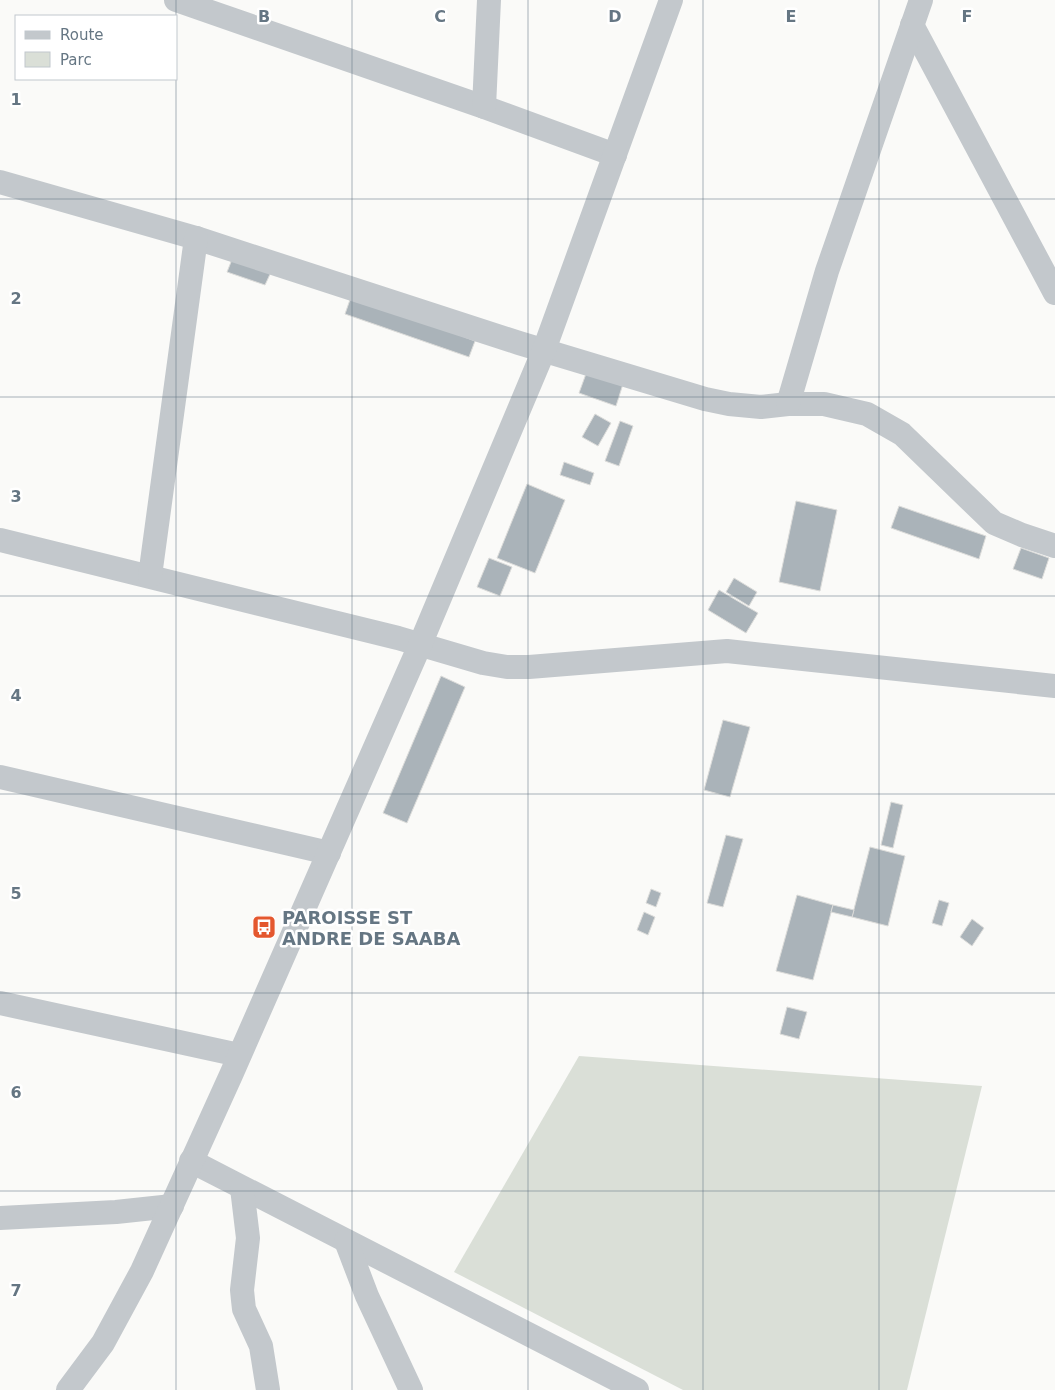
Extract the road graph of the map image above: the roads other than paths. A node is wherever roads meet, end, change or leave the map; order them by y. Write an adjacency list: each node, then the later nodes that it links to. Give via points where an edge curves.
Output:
1 (176, 0): 5 (street)
2 (489, 0): 7 (street)
3 (671, 0): 8 (street)
4 (922, 0): 6 (street)
5 (226, 8): 7 (street)
6 (912, 25): 11 (street); 13 (street, via 827,271)
7 (484, 107): 8 (street)
8 (615, 155): 12 (street)
9 (0, 182): 10 (street)
10 (196, 238): 12 (street); 16 (street)
11 (1055, 293)
12 (544, 350): 13 (street, via 705,399 760,408); 17 (street)
13 (788, 404): 15 (street, via 824,404 867,414 902,434 994,522)
14 (0, 540): 16 (street)
15 (1055, 546)
16 (150, 576): 17 (street)
17 (420, 645): 18 (street, via 507,667 727,651); 20 (street)
18 (1055, 686)
19 (0, 777): 20 (street)
20 (329, 853): 22 (street)
21 (0, 1002): 22 (street)
22 (239, 1055): 23 (street)
23 (191, 1161): 24 (street); 25 (street)
24 (242, 1188): 27 (street); 29 (street, via 248,1238 242,1290 244,1309 261,1346)
25 (172, 1206): 26 (street); 28 (street, via 103,1343)
26 (0, 1218)
27 (346, 1240): 30 (street, via 367,1296); 31 (street)
28 (68, 1390)
29 (268, 1390)
30 (411, 1390)
31 (637, 1390)

